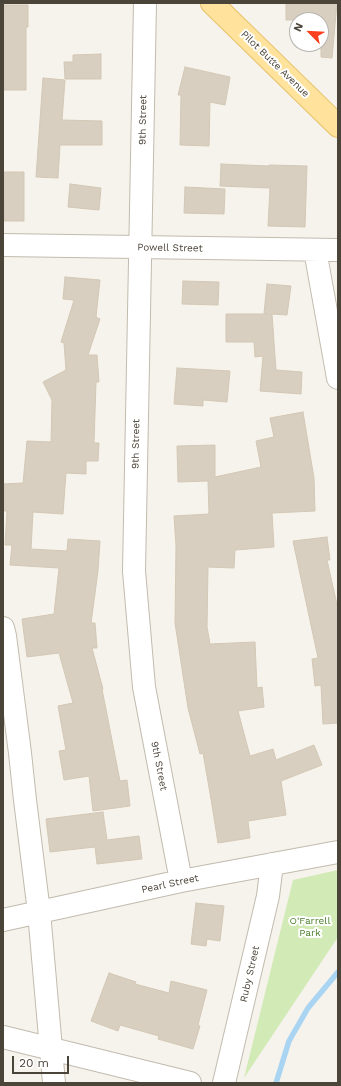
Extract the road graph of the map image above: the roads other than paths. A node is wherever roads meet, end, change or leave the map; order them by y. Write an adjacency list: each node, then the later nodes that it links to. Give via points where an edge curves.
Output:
1 (145, 3): 5 (street, 9th Street)
2 (212, 3): 3 (main road, Pilot Butte Avenue)
3 (338, 126)
4 (3, 245): 5 (street, Powell Street)
5 (140, 247): 6 (street, Powell Street); 12 (street, 9th Street, via 134,571 144,687)
6 (315, 250): 7 (street, Powell Street); 8 (street)
7 (338, 250)
8 (338, 378)
9 (3, 628): 13 (street)
10 (338, 852): 11 (street, Pearl Street)
11 (272, 864): 12 (street, Pearl Street); 19 (street, Ruby Street, via 268,896)
12 (181, 881): 13 (street, Pearl Street)
13 (39, 912): 14 (street, Pearl Street); 16 (street)
14 (3, 920)
15 (3, 1037): 16 (street)
16 (50, 1049): 17 (street); 18 (street)
17 (54, 1083)
18 (190, 1083)
19 (224, 1083)

